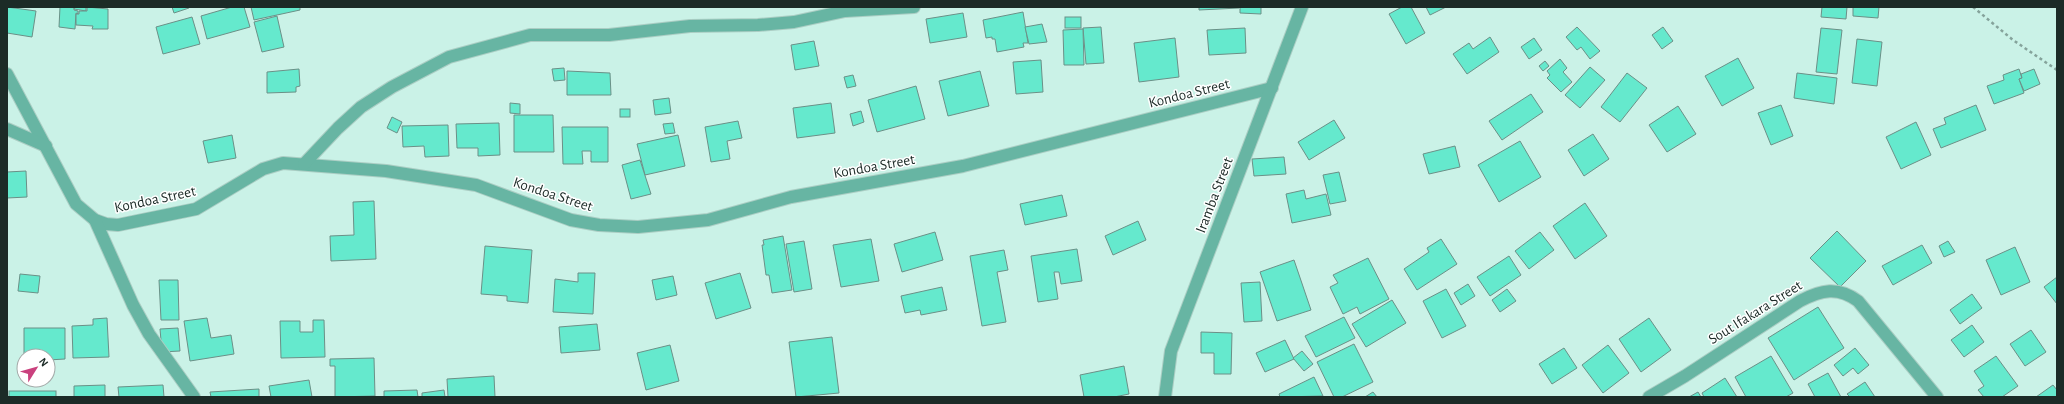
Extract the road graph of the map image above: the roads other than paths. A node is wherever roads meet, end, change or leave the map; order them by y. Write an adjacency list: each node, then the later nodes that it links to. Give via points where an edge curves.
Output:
1 (914, 7): 7 (street, via 845,11 794,22 758,25 690,26 609,35 530,35 449,57 392,86 361,107)
2 (1302, 7): 4 (street, Iramba Street)
3 (7, 74): 6 (street, Kondoa Street)
4 (1272, 88): 7 (street, Kondoa Street, via 963,166 791,197 708,220 638,227 599,225 571,220 476,185 400,173); 10 (street, Iramba Street, via 1171,351)
5 (7, 129): 6 (street)
6 (46, 146): 8 (street, Kondoa Street, via 76,204)
7 (304, 164): 8 (street, Kondoa Street, via 283,163 271,166 190,211 118,225)
8 (95, 220): 9 (street, via 133,305 149,334)
9 (194, 397)
10 (1164, 397)
11 (1649, 397): 12 (street, Sout Ifakara Street, via 1800,301 1816,293 1835,291 1848,294 1858,301)
12 (1937, 397)

